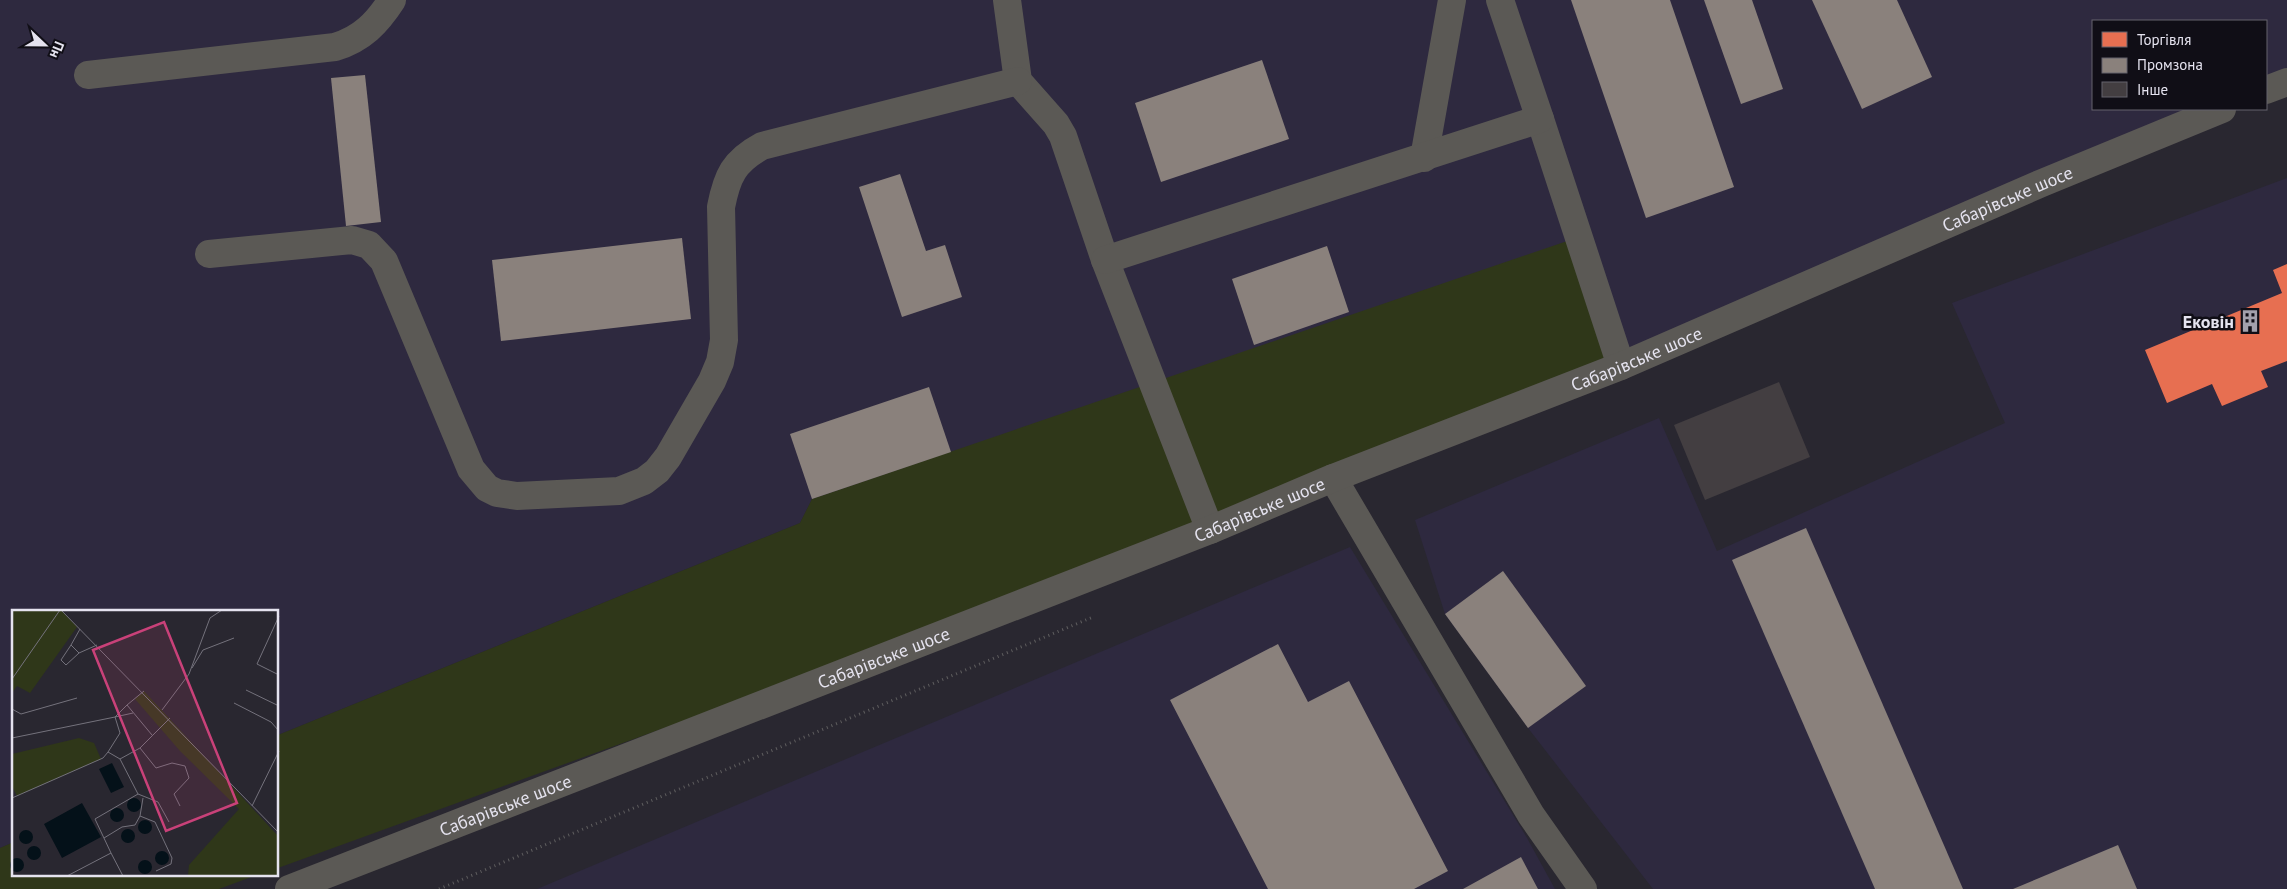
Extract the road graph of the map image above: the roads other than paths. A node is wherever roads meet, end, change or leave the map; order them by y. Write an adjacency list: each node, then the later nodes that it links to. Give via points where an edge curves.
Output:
1 (392, 0): 5 (street, via 374,25 362,35 335,47)
2 (1007, 0): 6 (street)
3 (1452, 0): 11 (street)
4 (1500, 0): 10 (street)
5 (88, 75)
6 (1018, 81): 12 (street, via 762,146 736,163 724,190 721,207 724,340 720,362 662,464 644,481 619,491 505,495 487,488 471,469 384,261 369,245 352,240); 13 (street, via 1063,136)
7 (2287, 82): 8 (street)
8 (2267, 90)
9 (2220, 110): 14 (street, Сабарівське шосе, via 2033,187)
10 (1540, 119): 11 (street); 14 (street)
11 (1424, 158): 13 (street)
12 (209, 254)
13 (1105, 260): 16 (street)
14 (1621, 366): 15 (street, Сабарівське шосе)
15 (1333, 478): 16 (street, Сабарівське шосе); 18 (street, via 1531,815)
16 (1210, 530): 17 (street, Сабарівське шосе)
17 (289, 889)
18 (1583, 889)

